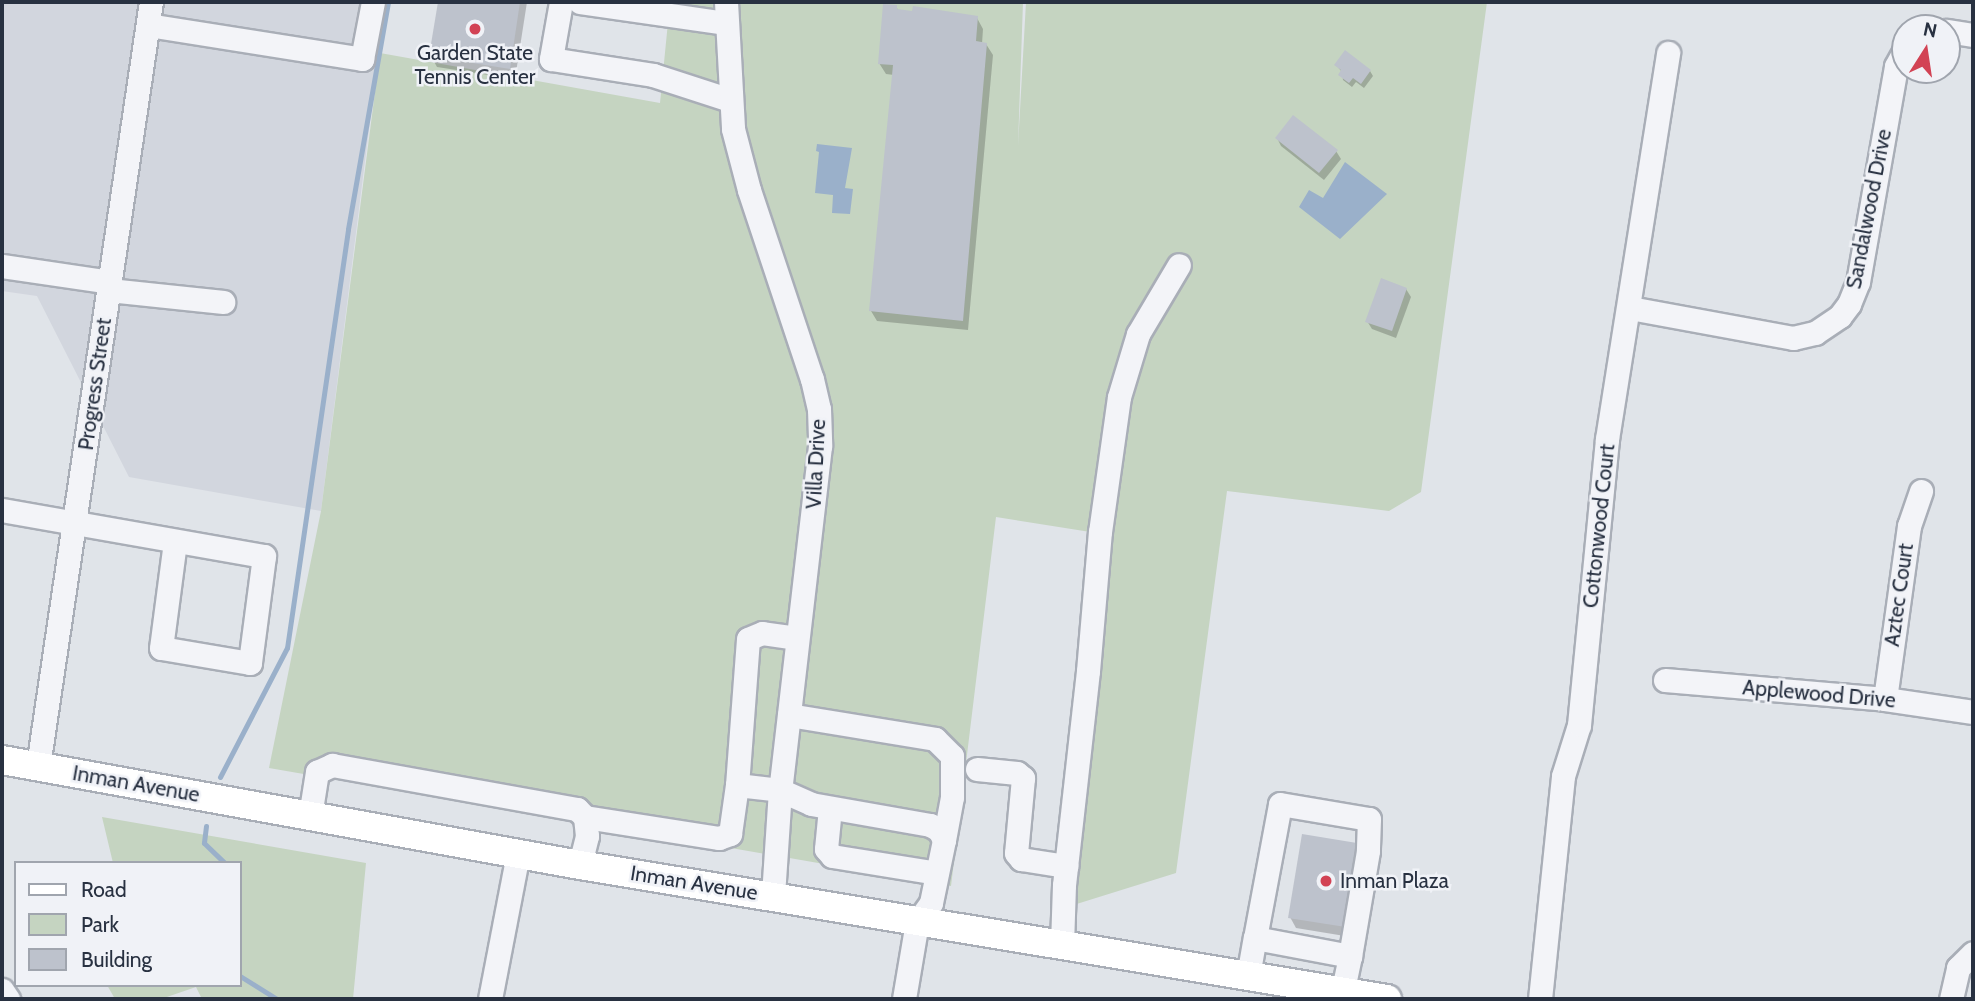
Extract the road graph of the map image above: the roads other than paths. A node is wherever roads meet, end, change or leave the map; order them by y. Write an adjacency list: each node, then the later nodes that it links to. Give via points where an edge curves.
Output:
1 (151, 2): 6 (street, Progress Street)
2 (373, 2): 6 (street, via 362,60)
3 (561, 2): 9 (street, via 551,59 653,75)
4 (580, 2): 5 (street)
5 (726, 12): 9 (street, Villa Drive)
6 (148, 25): 12 (street, Progress Street)
7 (1668, 53): 14 (street, Cottonwood Court)
8 (1893, 84): 14 (street, Sandalwood Drive, via 1858,282 1840,316 1815,333 1793,338)
9 (730, 100): 19 (street, Villa Drive, via 739,159 812,379 818,410 818,487)
10 (1179, 265): 35 (street, via 1138,334 1119,397 1104,497)
11 (2, 266): 12 (street)
12 (109, 286): 13 (street); 17 (street, Progress Street)
13 (223, 302)
14 (1630, 308): 50 (street, Cottonwood Court, via 1607,439 1579,725 1563,776)
15 (1921, 491): 21 (street, Aztec Court, via 1909,526)
16 (2, 510): 17 (street)
17 (74, 523): 18 (street); 25 (street, Progress Street)
18 (175, 541): 18 (street, via 264,556 250,663 161,649)
19 (797, 638): 23 (street, Villa Drive); 27 (street, via 762,633 748,639)
20 (1665, 680): 21 (street, Applewood Drive)
21 (1885, 699): 22 (street, Applewood Drive)
22 (1973, 712)
23 (789, 715): 28 (street, Villa Drive); 32 (street, via 935,739 953,757)
24 (2, 760): 25 (main road, Inman Avenue)
25 (38, 766): 30 (main road, Inman Avenue)
26 (977, 769): 35 (street, via 1017,773 1023,778 1016,853 1021,859)
27 (737, 785): 28 (street); 31 (street, via 730,834 719,838)
28 (780, 790): 29 (street, via 799,801); 37 (street, Villa Drive)
29 (830, 807): 32 (street, via 930,825); 36 (street, via 826,849 832,856)
30 (310, 816): 31 (street, via 317,772 332,765 577,809); 33 (main road, Inman Avenue)
31 (585, 817): 34 (street, via 587,836)
32 (944, 840): 36 (street)
33 (518, 854): 34 (main road, Inman Avenue); 47 (street)
34 (580, 865): 37 (main road, Inman Avenue)
35 (1066, 866): 40 (street)
36 (937, 873): 38 (street, via 931,903)
37 (773, 896): 38 (main road, Inman Avenue)
38 (917, 922): 40 (main road, Inman Avenue); 48 (street)
39 (1255, 938): 42 (street); 42 (street, via 1280,804 1369,820); 43 (street)
40 (1062, 944): 43 (main road, Inman Avenue)
41 (1973, 953): 51 (street, via 1958,968)
42 (1350, 956): 45 (street)
43 (1248, 976): 45 (main road, Inman Avenue)
44 (2, 990): 46 (street)
45 (1342, 995): 49 (main road, Inman Avenue)
46 (8, 999)
47 (491, 999)
48 (904, 999)
49 (1387, 999)
50 (1540, 999)
51 (1951, 999)

